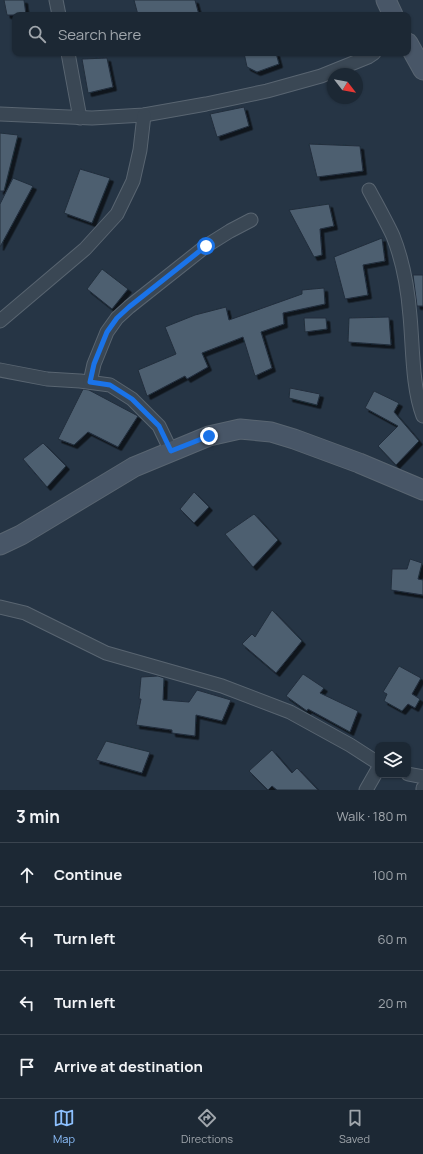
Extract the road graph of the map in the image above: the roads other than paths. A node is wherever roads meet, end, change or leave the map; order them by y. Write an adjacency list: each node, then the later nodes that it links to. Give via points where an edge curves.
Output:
1 (56, 0): 3 (street)
2 (386, 0): 4 (main road)
3 (58, 12)
4 (392, 12)
5 (411, 48): 8 (main road)
6 (69, 56): 11 (street)
7 (368, 56): 10 (street, via 321,76 266,91)
8 (423, 70)
9 (0, 114): 11 (street)
10 (144, 115): 11 (street); 14 (street, via 133,181 117,214 85,249)
11 (80, 118)
12 (369, 190): 17 (street, via 393,237 404,273 414,374)
13 (251, 220): 16 (street, via 206,246 117,318 107,332 94,364)
14 (0, 321)
15 (0, 370): 16 (street, via 47,379)
16 (90, 382): 18 (street, via 110,385 132,399 159,426)
17 (423, 416)
18 (171, 451): 19 (main road, via 209,436 240,429 271,432 359,463); 20 (main road, via 134,467)
19 (423, 490)
20 (0, 545)
21 (0, 607): 22 (street, via 25,613 106,653 222,686 290,712)
22 (375, 761)
23 (375, 774): 26 (street)
24 (411, 775): 25 (street)
25 (423, 777)
26 (366, 790)

